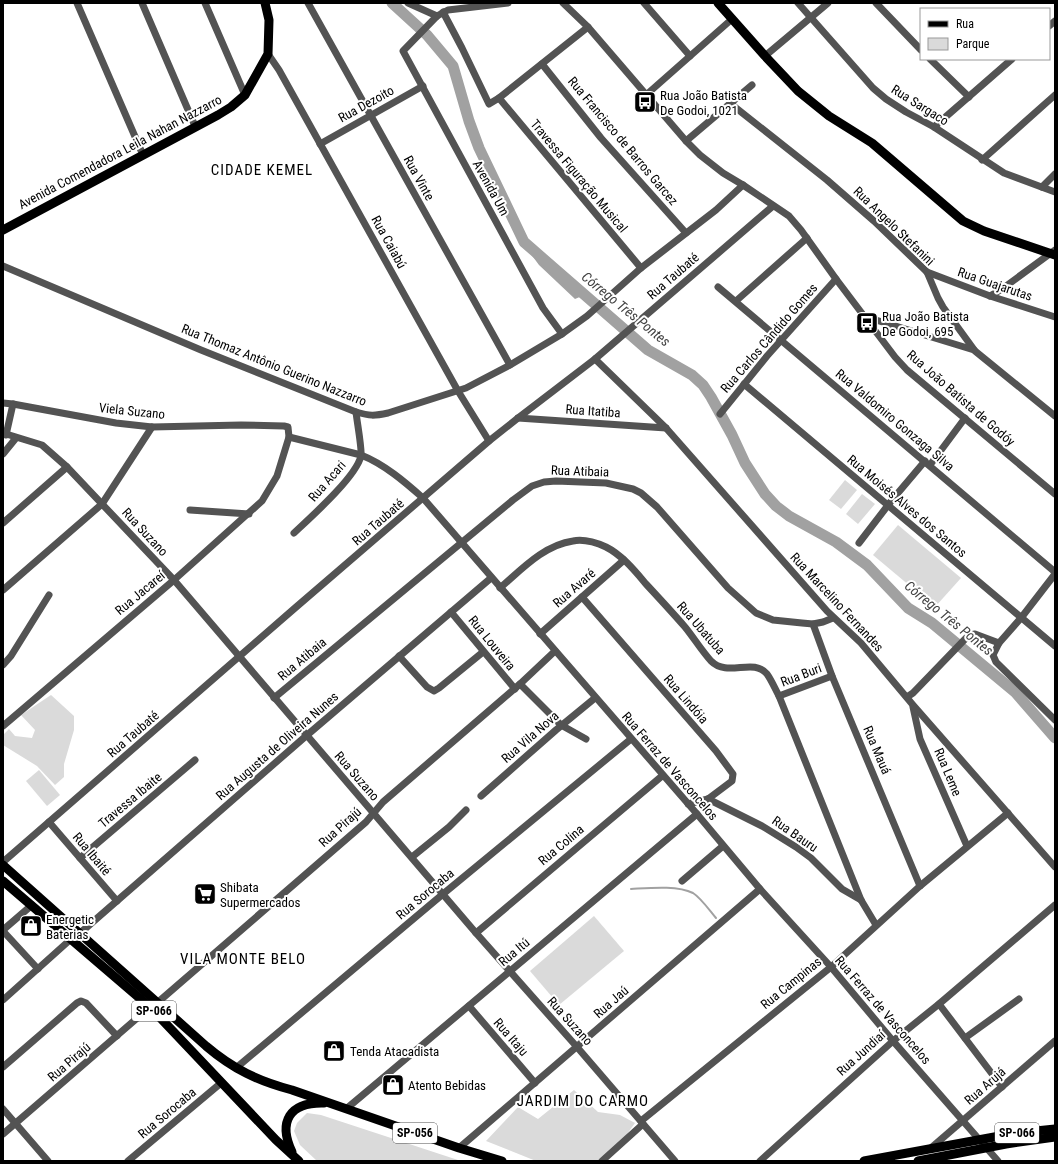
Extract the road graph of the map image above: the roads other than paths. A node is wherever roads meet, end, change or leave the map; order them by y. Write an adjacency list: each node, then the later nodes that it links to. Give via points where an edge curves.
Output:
1 (77, 3): 38 (street)
2 (142, 3): 34 (street)
3 (205, 3): 28 (street)
4 (265, 3): 19 (main road, Avenida Comendadora Leila Nahan Nazzarro, via 269,20)
5 (308, 3): 33 (street, Rua Vinte)
6 (408, 3): 14 (street)
7 (508, 3): 14 (street)
8 (564, 3): 17 (street, Rua João Batista de Godóy)
9 (644, 3): 20 (street)
10 (718, 3): 16 (main road)
11 (798, 3): 15 (street, Rua Sargaco)
12 (828, 3): 15 (street)
13 (876, 3): 18 (street)
14 (444, 10): 26 (street, Avenida Um, via 403,51); 30 (street, via 488,104)
15 (810, 17): 21 (street); 35 (street, Rua Sargaco, via 873,88 906,112)
16 (732, 19): 20 (street); 21 (main road)
17 (588, 27): 24 (street); 29 (street, Rua João Batista de Godóy)
18 (920, 49)
19 (268, 54): 28 (main road, Avenida Comendadora Leila Nahan Nazzarro); 37 (street, Rua Caiabú)
20 (690, 56): 29 (street)
21 (765, 56): 48 (main road, via 814,105 872,143 963,221 984,231)
22 (931, 60): 31 (street)
23 (1011, 60): 31 (street)
24 (542, 64): 30 (street); 46 (street, Rua Francisco de Barros Garcez, via 601,138)
25 (752, 85): 32 (street)
26 (423, 86): 33 (street, Rua Dezoito); 58 (street, Avenida Um, via 543,308)
27 (1055, 94): 39 (street)
28 (245, 95): 34 (main road, Avenida Comendadora Leila Nahan Nazzarro, via 231,107)
29 (646, 95): 36 (street, Rua João Batista de Godóy)
30 (499, 98): 50 (street, Travessa Figuração Musical)
31 (969, 98): 35 (street)
32 (731, 104): 36 (street); 51 (street, Rua Angelo Stefanini, via 827,180)
33 (370, 116): 37 (street, Rua Dezoito); 62 (street, Rua Vinte)
34 (195, 126): 38 (main road, Avenida Comendadora Leila Nahan Nazzarro)
35 (934, 127): 39 (street, Rua Sargaco)
36 (686, 141): 41 (street, Rua João Batista de Godóy, via 712,165)
37 (320, 144): 64 (street, Rua Caiabú)
38 (143, 154): 45 (main road, Avenida Comendadora Leila Nahan Nazzarro)
39 (982, 160): 42 (street, Rua Sargaco, via 1004,174)
40 (1055, 174): 42 (street)
41 (743, 185): 44 (street, Rua João Batista de Godóy); 46 (street, Rua Thomaz Antônio Guerino Nazzarro)
42 (1042, 187): 43 (street, Rua Sargaco)
43 (1055, 192)
44 (773, 206): 47 (street, Rua João Batista de Godóy, via 789,216); 61 (street, Rua Taubaté)
45 (3, 230)
46 (686, 233): 50 (street, Rua Thomaz Antônio Guerino Nazzarro)
47 (807, 238): 52 (street, Rua João Batista de Godóy); 55 (street)
48 (1053, 253): 54 (street)
49 (3, 267): 67 (street, Rua Thomaz Antônio Guerino Nazzarro)
50 (641, 268): 58 (street, Rua Thomaz Antônio Guerino Nazzarro)
51 (928, 272): 54 (street, Rua Guajarutas); 60 (street, Rua Angelo Stefanini, via 943,307)
52 (836, 279): 56 (street, Rua João Batista de Godóy); 59 (street, Rua Carlos Cândido Gomes)
53 (718, 287): 55 (street, Rua Valdomiro Gonzaga Silva)
54 (990, 296): 57 (street, Rua Guajarutas)
55 (736, 301): 59 (street, Rua Valdomiro Gonzaga Silva)
56 (866, 317): 60 (street); 71 (street, Rua João Batista de Godóy, via 907,370)
57 (1055, 317)
58 (562, 334): 62 (street, Rua Thomaz Antônio Guerino Nazzarro)
59 (782, 340): 63 (street, Rua Carlos Cândido Gomes); 80 (street, Rua Valdomiro Gonzaga Silva)
60 (974, 350): 69 (street, Rua Angelo Stefanini)
61 (595, 359): 70 (street, Rua Taubaté); 73 (street, Rua Marcelino Fernandes)
62 (510, 364): 64 (street, Rua Thomaz Antônio Guerino Nazzarro)
63 (744, 384): 68 (street, Rua Carlos Cândido Gomes); 85 (street, Rua Moisés Alves dos Santos)
64 (458, 391): 67 (street, Rua Thomaz Antônio Guerino Nazzarro, via 388,413 369,416); 77 (street, Rua Caiabú)
65 (3, 403): 66 (street, Viela Suzano)
66 (13, 404): 72 (street, Viela Suzano); 74 (street)
67 (356, 412): 79 (street, Rua Acari)
68 (720, 414)
69 (1055, 416)
70 (518, 418): 73 (street, Rua Itatiba); 77 (street, Rua Taubaté)
71 (965, 418): 80 (street); 82 (street, Rua João Batista de Godóy)
72 (152, 427): 75 (street, Viela Suzano, via 287,426); 84 (street)
73 (666, 428): 101 (street, Rua Marcelino Fernandes)
74 (5, 434): 76 (street, Rua Suzano)
75 (289, 437): 79 (street, Rua Ferraz de Vasconcelos); 87 (street, Rua Jacareí, via 277,476 262,501)
76 (16, 438): 78 (street); 81 (street, Rua Suzano, via 42,445)
77 (490, 441): 83 (street, Rua Taubaté)
78 (3, 454)
79 (361, 455): 83 (street, Rua Ferraz de Vasconcelos, via 388,470); 89 (street, Rua Acari, via 358,464 337,491)
80 (927, 463): 85 (street); 93 (street, Rua Valdomiro Gonzaga Silva)
81 (67, 467): 84 (street, Rua Suzano); 88 (street)
82 (1055, 494)
83 (423, 498): 90 (street, Rua Ferraz de Vasconcelos); 110 (street, Rua Taubaté)
84 (102, 504): 95 (street, Rua Suzano); 97 (street)
85 (888, 505): 91 (street); 102 (street, Rua Moisés Alves dos Santos)
86 (190, 510): 87 (street)
87 (249, 514): 95 (street, Rua Jacareí)
88 (3, 523)
89 (294, 534)
90 (461, 542): 94 (street, Rua Ferraz de Vasconcelos); 103 (street, Rua Atibaia, via 532,486 544,482 606,483 633,489 658,506 728,588 756,613 773,620); 116 (street, Rua Atibaia)
91 (859, 543)
92 (624, 560): 96 (street, Rua Ubatuba, via 606,547 573,541 550,549 534,559); 99 (street, Rua Avaré); 114 (street, Rua Ubatuba, via 712,662 727,669 760,668 767,674)
93 (1055, 573): 102 (street)
94 (491, 578): 96 (street, Rua Ferraz de Vasconcelos); 100 (street, Rua Augusta de Oliveira Nunes)
95 (174, 580): 110 (street, Rua Suzano); 121 (street, Rua Jacareí)
96 (500, 588): 104 (street, Rua Ferraz de Vasconcelos)
97 (3, 590)
98 (48, 595): 111 (street)
99 (582, 597): 104 (street, Rua Avaré); 128 (street, Rua Lindóia, via 733,774 732,781)
100 (451, 612): 108 (street, Rua Louveira); 109 (street, Rua Augusta de Oliveira Nunes)
101 (833, 618): 103 (street, Rua Atibaia); 115 (street, Rua Marcelino Fernandes, via 861,643)
102 (1021, 618): 105 (street); 106 (street, Rua Moisés Alves dos Santos)
103 (813, 624): 112 (street, Rua Mauá)
104 (540, 634): 107 (street, Rua Ferraz de Vasconcelos)
105 (999, 643): 115 (street, via 979,635 969,635); 119 (street, via 993,652 994,659)
106 (1055, 646)
107 (555, 651): 113 (street, Rua Pirajú); 117 (street, Rua Ferraz de Vasconcelos)
108 (483, 652): 109 (street, via 434,691 427,687); 113 (street, Rua Louveira)
109 (399, 656): 122 (street, Rua Augusta de Oliveira Nunes)
110 (240, 657): 116 (street, Rua Suzano); 134 (street, Rua Taubaté)
111 (3, 665)
112 (832, 676): 114 (street, Rua Buri); 144 (street, Rua Mauá)
113 (518, 687): 120 (street, Rua Louveira); 131 (street, Rua Pirajú, via 382,802)
114 (778, 696): 147 (street, Rua Ubatuba)
115 (907, 697): 118 (street, Rua Marcelino Fernandes)
116 (274, 698): 122 (street, Rua Suzano)
117 (595, 698): 120 (street, Rua Vila Nova); 124 (street, Rua Ferraz de Vasconcelos)
118 (913, 706): 132 (street, Rua Marcelino Fernandes); 136 (street, Rua Leme, via 920,739)
119 (1055, 720)
120 (561, 725): 123 (street, Rua Louveira); 127 (street, Rua Vila Nova)
121 (3, 726)
122 (306, 736): 131 (street, Rua Suzano); 148 (street, Rua Augusta de Oliveira Nunes)
123 (586, 739)
124 (631, 739): 126 (street, Rua Ferraz de Vasconcelos); 146 (street, Rua Sorocaba)
125 (195, 760): 137 (street, Travessa Ibaite)
126 (662, 776): 129 (street, Rua Ferraz de Vasconcelos); 153 (street, Rua Colina)
127 (481, 796)
128 (708, 799): 129 (street, Rua Lindóia); 147 (street, Rua Bauru, via 796,846 842,889)
129 (688, 804): 133 (street, Rua Ferraz de Vasconcelos)
130 (466, 810): 138 (street)
131 (374, 813): 138 (street, Rua Suzano); 161 (street, Rua Pirajú)
132 (1008, 813): 136 (street, Rua Campinas); 141 (street, Rua Marcelino Fernandes)
133 (697, 814): 135 (street, Rua Ferraz de Vasconcelos); 157 (street, Rua Itú)
134 (50, 822): 137 (street, Rua Ibaité); 139 (street, Rua Taubaté)
135 (723, 846): 143 (street); 145 (street, Rua Ferraz de Vasconcelos)
136 (967, 846): 144 (street, Rua Campinas)
137 (80, 858): 148 (street, Rua Ibaité)
138 (412, 858): 146 (street, Rua Suzano)
139 (3, 862)
140 (3, 865): 154 (main road, SP-066)
141 (1055, 867)
142 (3, 881): 149 (main road, SP-066)
143 (682, 881)
144 (920, 886): 151 (street, Rua Campinas)
145 (760, 889): 155 (street, Rua Ferraz de Vasconcelos); 167 (street, Rua Jaú)
146 (443, 894): 153 (street, Rua Suzano); 169 (street, Rua Sorocaba)
147 (861, 900): 151 (street, Rua Ubatuba)
148 (117, 902): 154 (street, Rua Augusta de Oliveira Nunes)
149 (32, 905): 152 (street); 154 (main road, SP-066)
150 (1055, 905): 160 (street, Rua Jundiaí)
151 (876, 925): 155 (street, Rua Campinas)
152 (3, 931): 156 (street)
153 (476, 933): 157 (street, Rua Suzano)
154 (75, 936): 156 (street, Rua Augusta de Oliveira Nunes); 161 (main road, SP-066)
155 (830, 967): 165 (street, Rua Ferraz de Vasconcelos); 177 (street, Rua Campinas)
156 (38, 969): 159 (street, Rua Augusta de Oliveira Nunes)
157 (510, 971): 162 (street, Rua Itú); 167 (street, Rua Suzano)
158 (1019, 999): 164 (street)
159 (3, 1000)
160 (939, 1004): 164 (street); 165 (street, Rua Jundiaí)
161 (154, 1005): 163 (street, Rua Pirajú); 169 (main road, SP-066, via 221,1059); 170 (main road, SP-066)
162 (469, 1006): 171 (street, Rua Itaju); 175 (street, Rua Itú)
163 (117, 1036): 168 (street, via 86,1003 81,1001); 178 (street, Rua Pirajú)
164 (965, 1038): 172 (street)
165 (893, 1041): 176 (street, Rua Ferraz de Vasconcelos); 192 (street, Rua Jundiaí)
166 (1055, 1041): 172 (street, Rua Arujá)
167 (577, 1047): 171 (street, Rua Jaú); 177 (street, Rua Suzano)
168 (3, 1067)
169 (236, 1068): 173 (main road, SP-066, via 270,1084)
170 (221, 1083): 186 (main road, SP-066); 188 (street, Rua Sorocaba)
171 (535, 1083): 184 (street, Rua Jaú)
172 (1002, 1087): 176 (street, Rua Arujá)
173 (330, 1103): 175 (main road, SP-056); 186 (main road, via 303,1106 290,1115 286,1122 286,1138)
174 (3, 1109): 178 (street)
175 (346, 1109): 184 (main road, SP-056)
176 (963, 1120): 182 (street, Rua Ferraz de Vasconcelos); 185 (street, Rua Arujá)
177 (642, 1123): 190 (street, Rua Campinas); 191 (street, Rua Suzano)
178 (16, 1124): 180 (street, Rua Pirajú); 187 (street)
179 (1055, 1129): 182 (main road, SP-066)
180 (3, 1134)
181 (1055, 1138): 183 (main road, SP-066)
182 (980, 1139): 183 (street, Rua Ferraz de Vasconcelos); 185 (main road, SP-066)
183 (986, 1147): 194 (main road, SP-066); 195 (street, Rua Ferraz de Vasconcelos)
184 (459, 1148): 189 (main road, SP-056)
185 (931, 1149): 193 (main road, SP-066)
186 (294, 1158)
187 (48, 1161)
188 (128, 1161)
189 (502, 1161)
190 (602, 1161)
191 (675, 1161)
192 (760, 1161)
193 (864, 1161)
194 (918, 1161)
195 (998, 1161)

